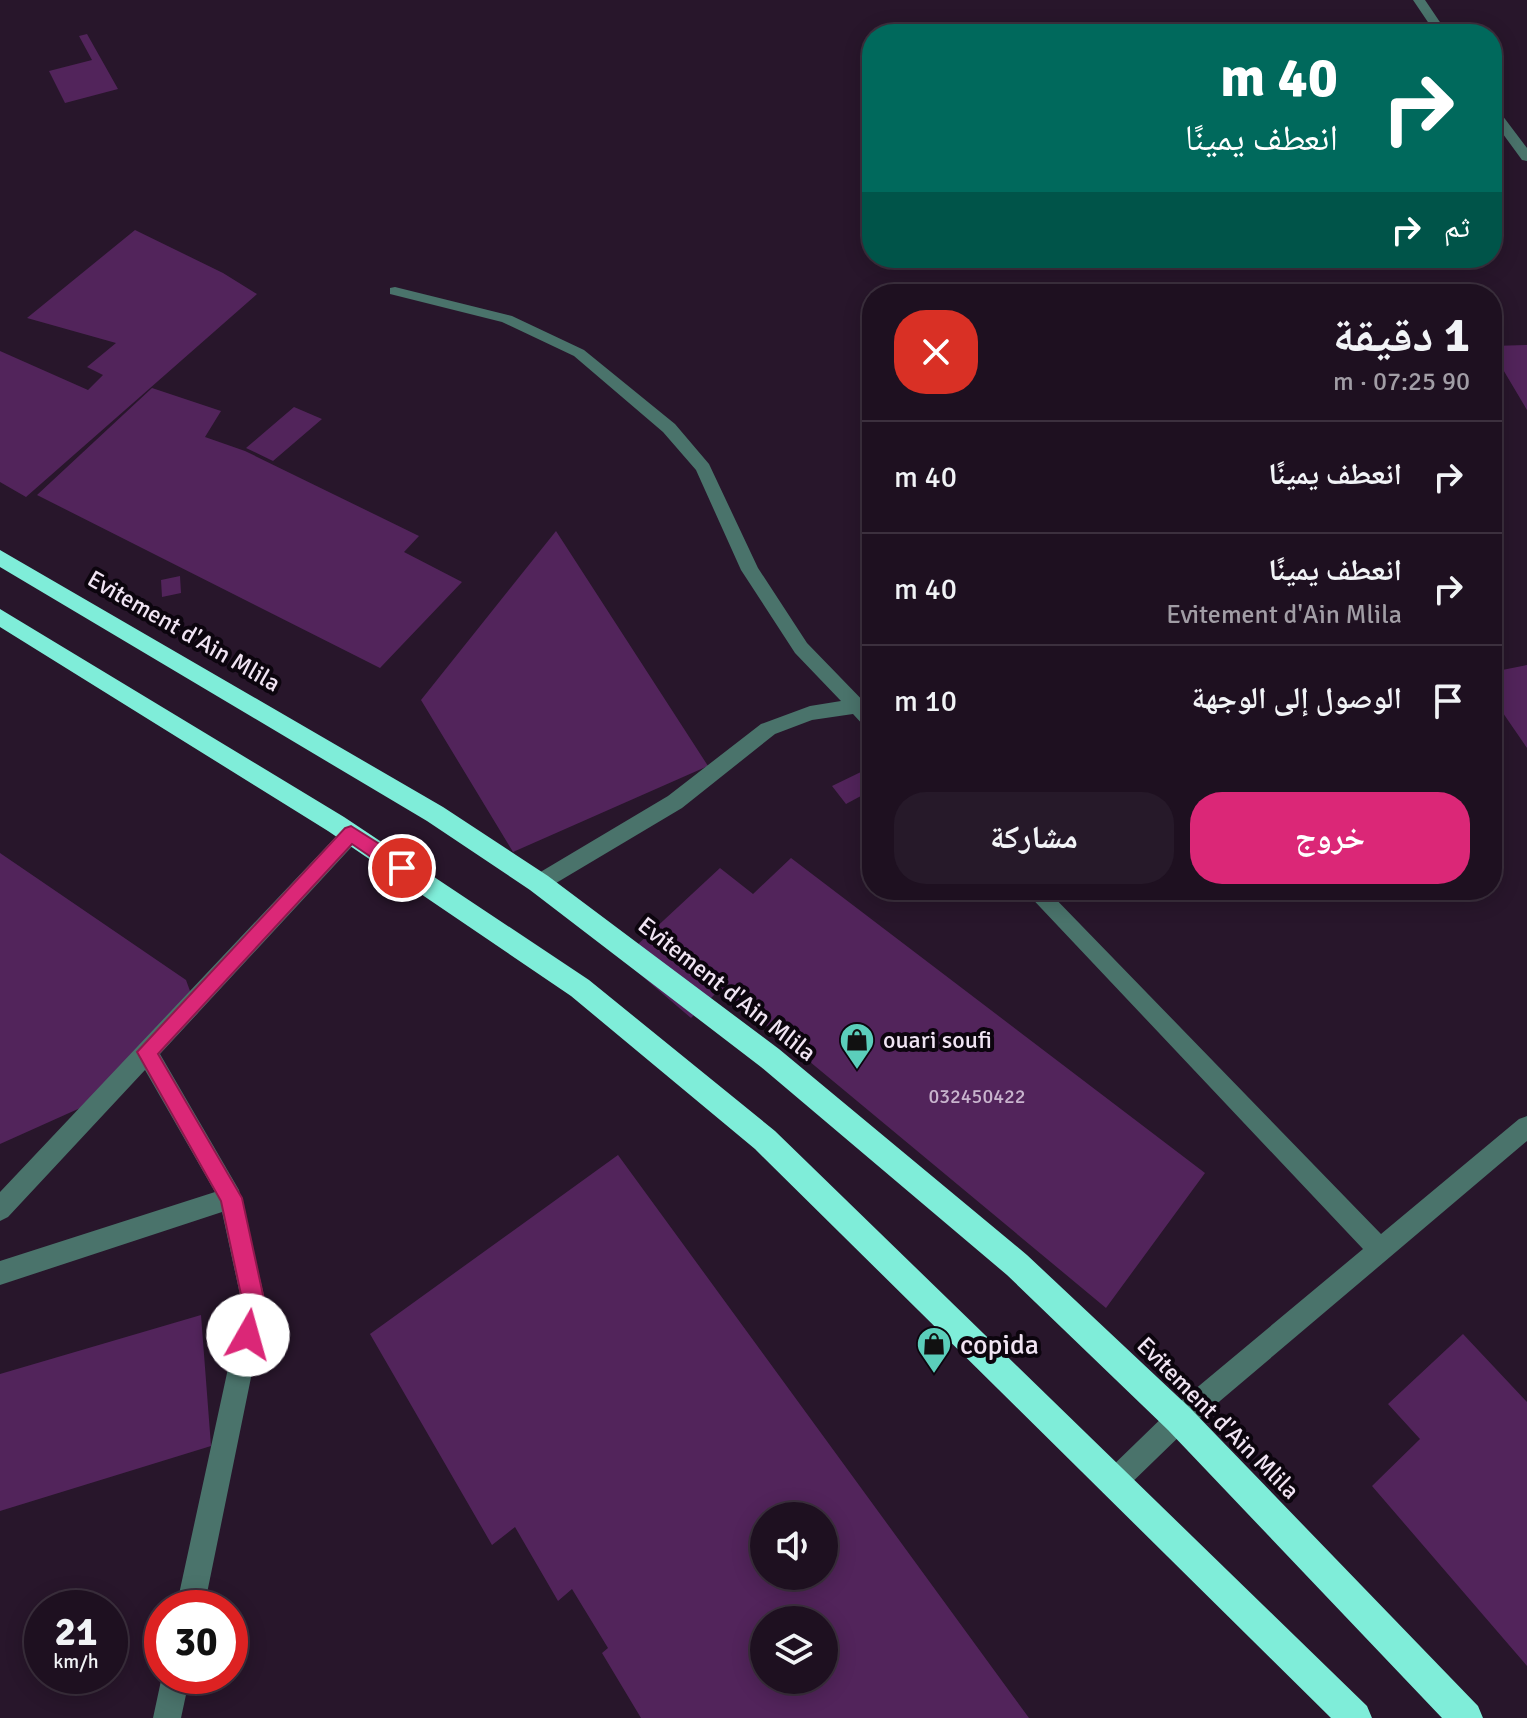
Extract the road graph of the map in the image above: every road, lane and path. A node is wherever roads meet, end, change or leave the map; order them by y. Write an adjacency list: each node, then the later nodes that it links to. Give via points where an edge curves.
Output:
1 (1419, 0): 2 (street)
2 (1435, 24)
3 (1502, 123): 4 (street)
4 (1527, 157)
5 (395, 291): 8 (street, via 507,319 579,353 669,428 703,468 750,570 801,648)
6 (0, 557): 11 (highway, Evitement d'Ain Mlila, via 435,814)
7 (0, 617): 10 (highway)
8 (857, 706): 9 (street); 11 (street, via 810,713 768,729 675,802)
9 (862, 711)
10 (351, 834): 13 (street); 20 (highway, via 580,988 765,1140)
11 (539, 883): 19 (highway, Evitement d'Ain Mlila, via 770,1058 1017,1265)
12 (1044, 900): 17 (street)
13 (147, 1052): 15 (street); 16 (street)
14 (1527, 1127): 17 (street)
15 (231, 1198): 18 (street); 21 (street, via 254,1304)
16 (0, 1209)
17 (1380, 1250): 19 (street)
18 (0, 1273)
19 (1179, 1419): 20 (street); 25 (highway, Evitement d'Ain Mlila)
20 (1114, 1482): 24 (highway)
21 (194, 1590)
22 (172, 1694): 23 (street)
23 (167, 1718)
24 (1355, 1718)
25 (1466, 1718)

